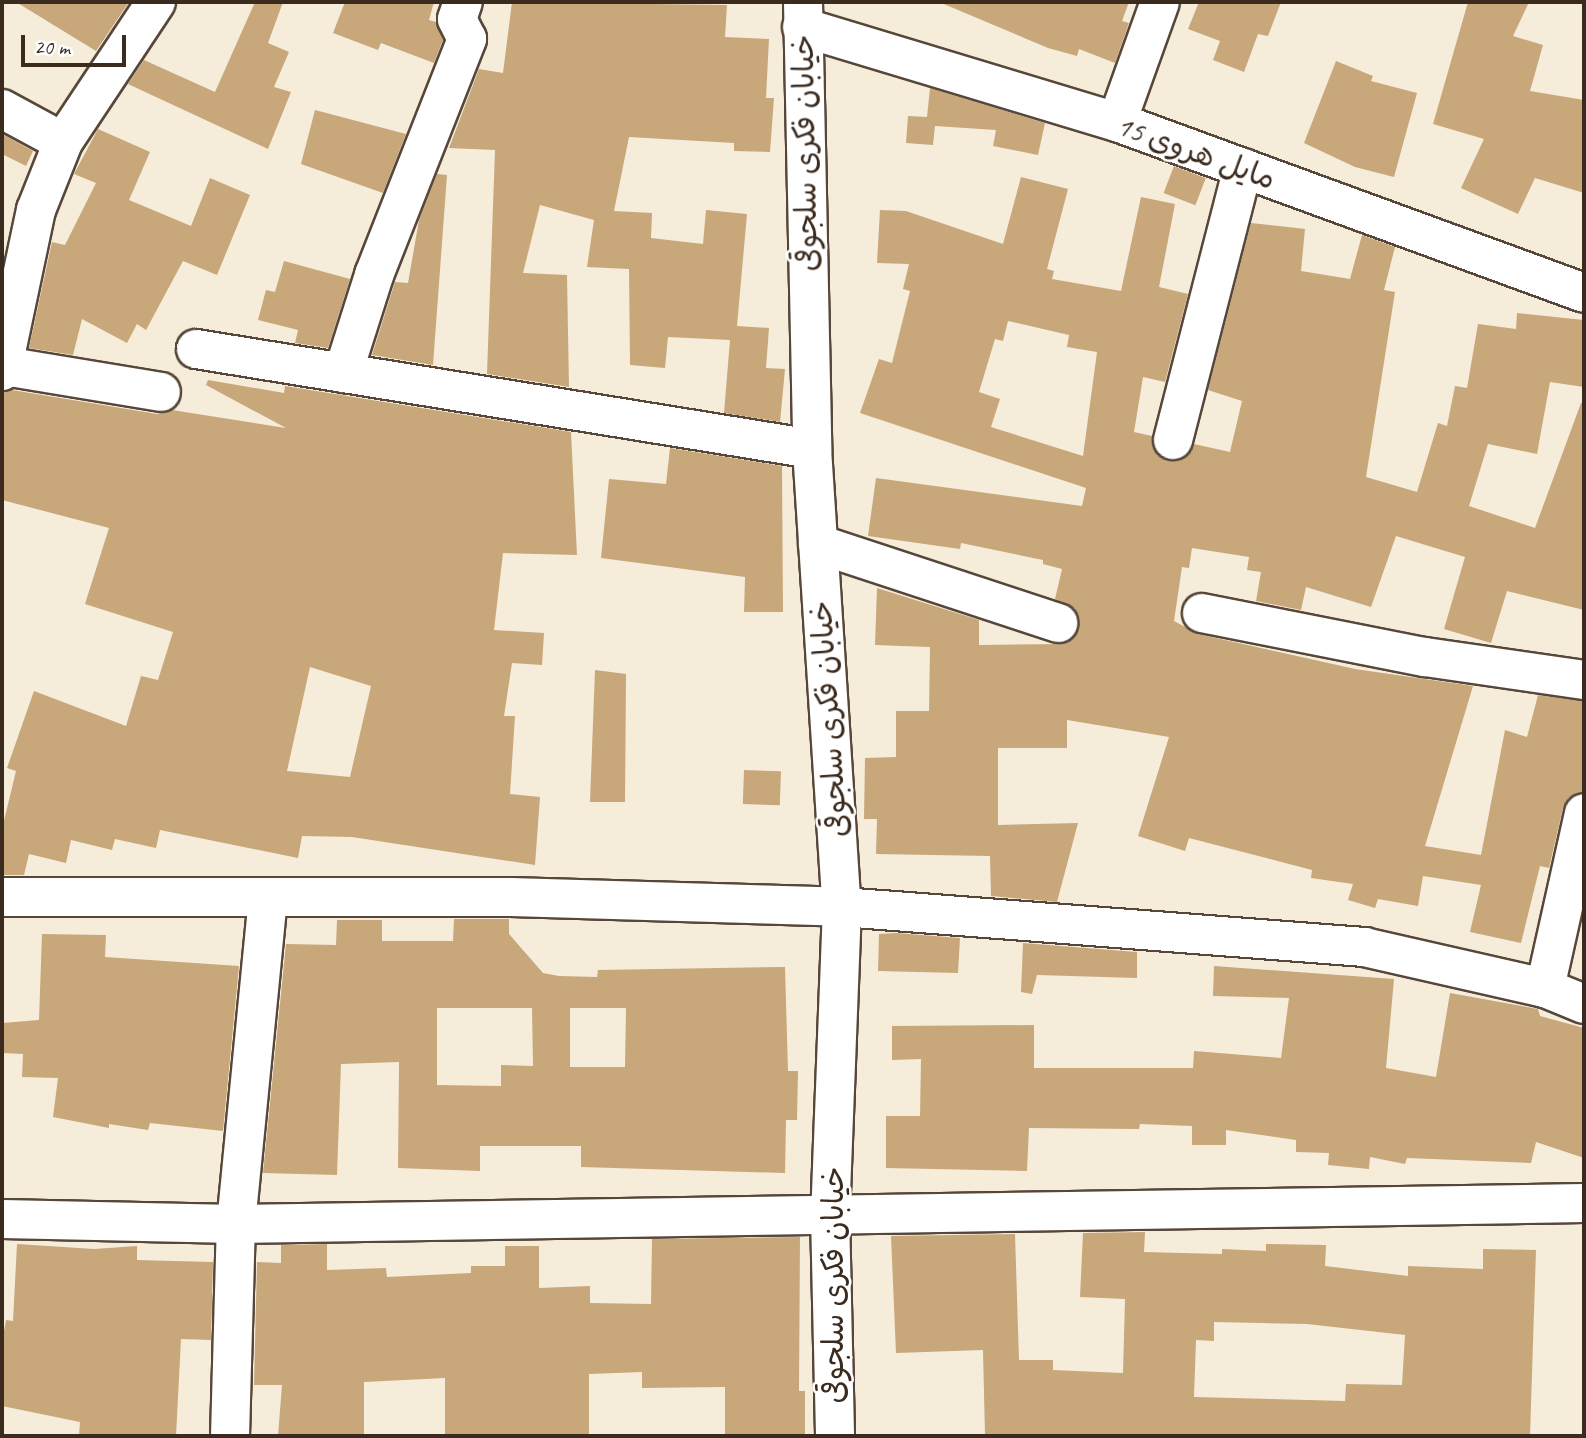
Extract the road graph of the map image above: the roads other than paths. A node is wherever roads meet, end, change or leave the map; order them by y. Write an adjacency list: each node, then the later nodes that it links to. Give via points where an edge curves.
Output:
1 (156, 2): 7 (street)
2 (463, 2): 12 (street, via 457,19 467,39 374,275)
3 (1160, 2): 6 (street)
4 (803, 14): 6 (street, مایل هروی 15); 15 (street, خیابان فکری سلجوقی)
5 (2, 109): 7 (street)
6 (1117, 122): 8 (street, مایل هروی 15)
7 (63, 142): 11 (street, via 36,210)
8 (1242, 168): 9 (street, مایل هروی 15); 14 (street)
9 (1584, 293)
10 (196, 349): 12 (street)
11 (3, 369): 13 (street)
12 (343, 373): 15 (street)
13 (161, 392)
14 (1172, 440)
15 (812, 449): 16 (street, خیابان فکری سلجوقی)
16 (818, 544): 18 (street); 23 (street, خیابان فکری سلجوقی)
17 (1202, 612): 19 (street, via 1425,657)
18 (1058, 623)
19 (1584, 680)
20 (1584, 813): 24 (street)
21 (2, 897): 22 (street)
22 (268, 900): 23 (street, via 511,897); 29 (street)
23 (842, 907): 24 (street, via 1364,947); 27 (street, خیابان فکری سلجوقی)
24 (1545, 988): 25 (street)
25 (1584, 1004)
26 (1584, 1202): 27 (street)
27 (830, 1213): 29 (street); 31 (street, خیابان فکری سلجوقی)
28 (2, 1219): 29 (street)
29 (236, 1224): 30 (street)
30 (230, 1436)
31 (835, 1436)

